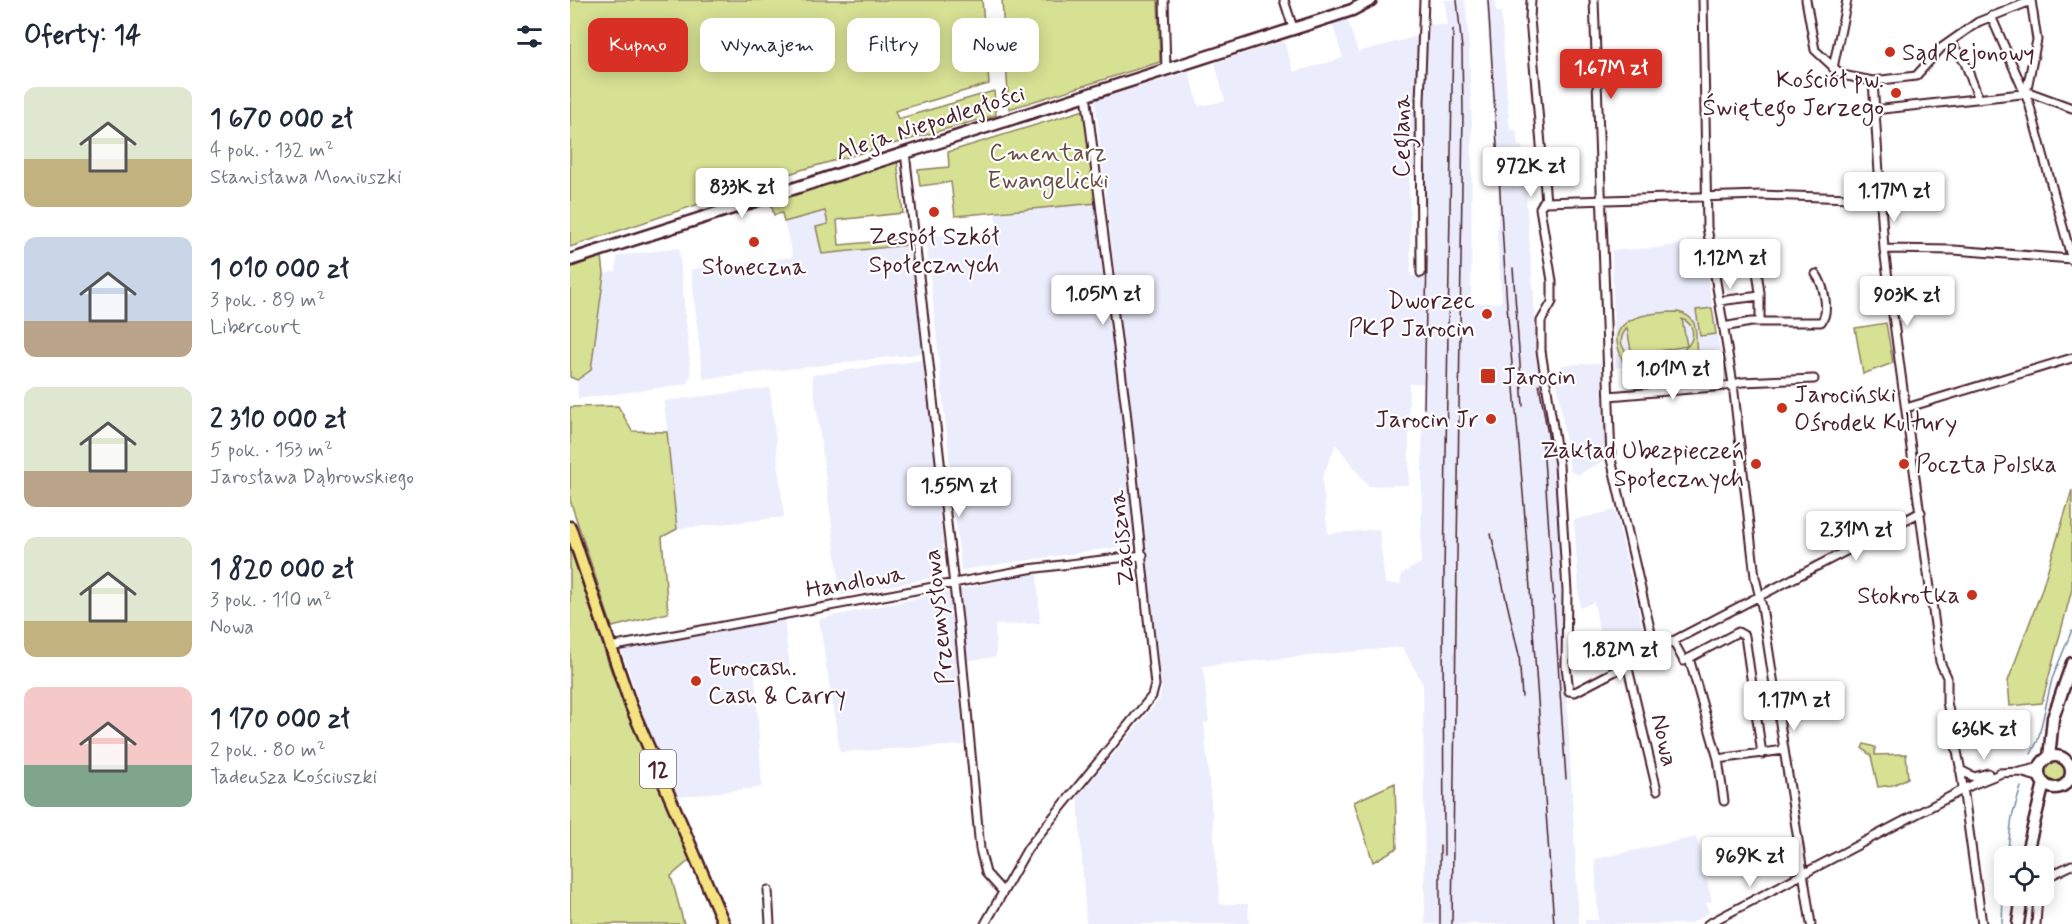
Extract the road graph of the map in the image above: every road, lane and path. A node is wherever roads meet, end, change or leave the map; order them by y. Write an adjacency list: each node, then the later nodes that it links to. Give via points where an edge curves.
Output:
1 (1164, 0): 15 (street)
2 (1284, 0): 12 (street)
3 (1371, 0): 12 (main road, Aleja Niepodległości)
4 (1424, 0): 31 (street, Ceglana)
5 (1531, 0): 25 (street)
6 (1594, 0): 26 (street)
7 (1703, 0): 23 (street)
8 (1806, 0): 14 (street, via 1813,47)
9 (1847, 0): 14 (street)
10 (2031, 0): 11 (street); 17 (street, via 2037,40)
11 (1991, 16): 13 (street); 17 (street)
12 (1293, 28): 15 (main road, Aleja Niepodległości)
13 (1951, 42): 16 (street, via 1913,77); 19 (street, via 1965,63)
14 (1833, 68): 16 (street, via 1848,78)
15 (1166, 69): 18 (main road, Aleja Niepodległości)
16 (1873, 81): 21 (street)
17 (2026, 93): 19 (street); 20 (street); 28 (street)
18 (1086, 94): 22 (main road, Aleja Niepodległości); 44 (street, Zaciszna)
19 (1979, 99): 21 (street)
20 (2072, 108)
21 (1874, 110): 24 (street)
22 (906, 152): 29 (main road, Aleja Niepodległości); 45 (street, Przemysłowa)
23 (1705, 198): 24 (street, via 1760,195); 26 (street); 34 (street)
24 (1880, 199): 27 (street)
25 (1544, 201): 26 (street); 52 (street, via 1540,207 1551,264 1552,302 1541,321 1541,351 1559,465 1569,691 1575,692)
26 (1603, 201): 40 (street)
27 (1884, 249): 28 (street); 41 (street)
28 (2072, 259)
29 (570, 260)
30 (1756, 264): 33 (street)
31 (1420, 273)
32 (1816, 274): 35 (street, via 1826,307 1823,320)
33 (1760, 296): 34 (street); 35 (street)
34 (1719, 301): 36 (street)
35 (1760, 322): 36 (street)
36 (1724, 327): 39 (street)
37 (2072, 358): 41 (street)
38 (1814, 379): 39 (street)
39 (1733, 384): 40 (street); 46 (street)
40 (1609, 396): 49 (street, via 1614,474)
41 (1906, 408): 42 (street)
42 (1921, 513): 46 (street); 58 (street, via 1940,662 1947,677 1947,702)
43 (570, 527): 48 (main road, 12)
44 (1143, 555): 45 (street, Handlowa); 69 (street, Zaciszna, via 1155,674 1152,696 1028,848)
45 (954, 583): 48 (street, Handlowa); 69 (street, Przemysłowa, via 980,849 986,873)
46 (1759, 596): 47 (street); 53 (street)
47 (1673, 641): 49 (street); 50 (street, via 1684,661)
48 (610, 646): 72 (main road, 12)
49 (1655, 650): 52 (street)
50 (1689, 658): 54 (street, via 1738,632 1744,636); 56 (street)
51 (2072, 663): 55 (main road, via 2050,732)
52 (1627, 664): 61 (street, Nowa)
53 (1784, 750): 54 (street); 66 (street)
54 (1762, 754): 56 (street)
55 (2054, 757): 57 (main road); 60 (main road)
56 (1718, 759): 63 (street)
57 (2071, 769): 60 (main road, via 2065,785)
58 (1960, 770): 59 (street, via 1974,777); 62 (street)
59 (2002, 773): 60 (street, via 2020,772); 62 (street)
60 (2044, 779): 64 (main road)
61 (1657, 790)
62 (1963, 790): 66 (street); 77 (street)
63 (1724, 801)
64 (2027, 846)
65 (2072, 865): 67 (street)
66 (1803, 874): 75 (street); 76 (street)
67 (2054, 874)
68 (768, 890): 73 (street)
69 (1003, 892): 74 (street, Zaciszna)
70 (2021, 906): 78 (main road)
71 (2037, 906): 79 (street)
72 (724, 924)
73 (770, 924)
74 (985, 924)
75 (1708, 924)
76 (1811, 924)
77 (1982, 924)
78 (2018, 924)
79 (2036, 924)

